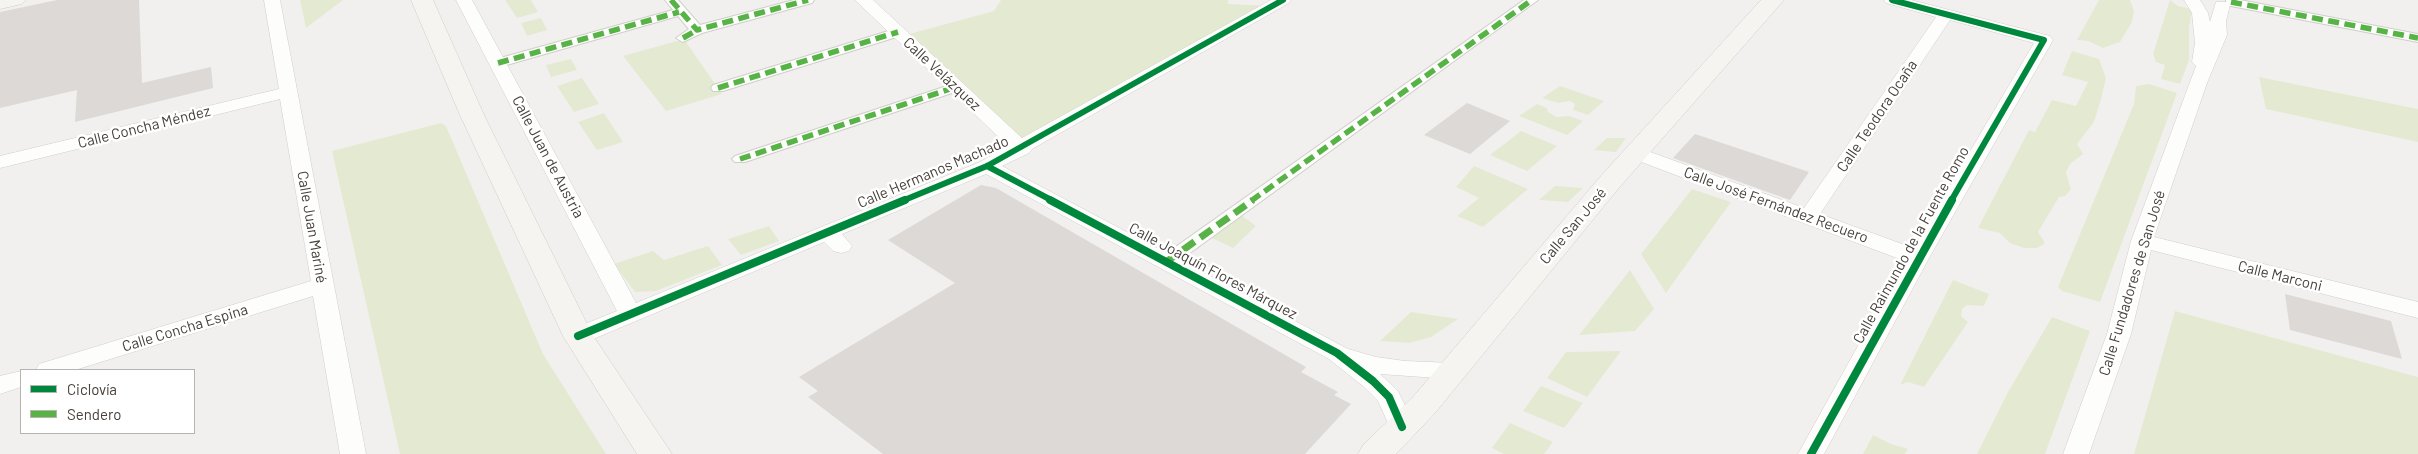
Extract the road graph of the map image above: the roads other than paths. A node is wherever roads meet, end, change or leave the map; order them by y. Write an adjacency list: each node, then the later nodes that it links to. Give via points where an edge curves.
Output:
1 (15, 0): 14 (main road)
2 (272, 0): 26 (street, Calle Juan Mariné)
3 (422, 0): 39 (main road, via 472,115)
4 (464, 0): 22 (street, Calle Juan de Austria)
5 (671, 0): 16 (street)
6 (808, 0): 18 (street)
7 (863, 0): 19 (street, Calle Velázquez)
8 (1283, 0): 27 (street, Calle Hermanos Machado)
9 (1532, 0): 35 (street)
10 (1773, 0): 28 (main road, Calle San José)
11 (1892, 0): 15 (street)
12 (2194, 0): 13 (street); 23 (street, Calle Fundadores de San José, via 2200,13 2204,43)
13 (2228, 2): 21 (street); 23 (street, Calle Fundadores de San José, via 2218,21 2218,35)
14 (0, 3)
15 (1916, 3): 17 (street)
16 (679, 12): 18 (street); 22 (street)
17 (1946, 14): 32 (street, Calle Teodora Ocaña); 34 (street, Calle Raimundo de la Fuente Romo, via 2044,40)
18 (697, 30): 20 (street)
19 (898, 32): 24 (street, Calle Velázquez); 25 (street)
20 (683, 38)
21 (2418, 38)
22 (498, 63): 38 (street, Calle Juan de Austria)
23 (2198, 83): 33 (street, Calle Fundadores de San José)
24 (956, 87): 27 (street, Calle Velázquez); 29 (street)
25 (718, 88)
26 (288, 92): 30 (street, Calle Concha Méndez); 36 (street, Calle Juan Mariné)
27 (1022, 149): 31 (street, Calle Hermanos Machado)
28 (1635, 153): 32 (street, Calle José Fernández Recuero); 42 (main road, Calle San José)
29 (740, 159)
30 (0, 162)
31 (987, 166): 35 (street, Calle Joaquín Flores Márquez); 38 (street, Calle Hermanos Machado, via 834,239 686,299)
32 (1808, 217): 34 (street, Calle José Fernández Recuero)
33 (2142, 242): 37 (street, Calle Marconi); 50 (street, Calle Fundadores de San José, via 2119,334)
34 (1918, 258): 49 (street, Calle Raimundo de la Fuente Romo)
35 (1166, 262): 40 (street, Calle Joaquín Flores Márquez)
36 (323, 285): 41 (street, Calle Concha Espina); 46 (street, Calle Juan Mariné)
37 (2418, 310)
38 (631, 315): 39 (street, Calle Hermanos Machado)
39 (578, 336): 47 (main road)
40 (1337, 353): 42 (street, Calle Joaquín Flores Márquez, via 1376,365); 45 (street, Calle Joaquín Flores Márquez, via 1388,397)
41 (51, 369)
42 (1452, 371): 45 (main road, Calle San José)
43 (20, 378): 44 (street)
44 (0, 385)
45 (1402, 427): 48 (main road, Calle San José)
46 (353, 454)
47 (655, 454)
48 (1376, 454)
49 (1811, 454)
50 (2076, 454)

